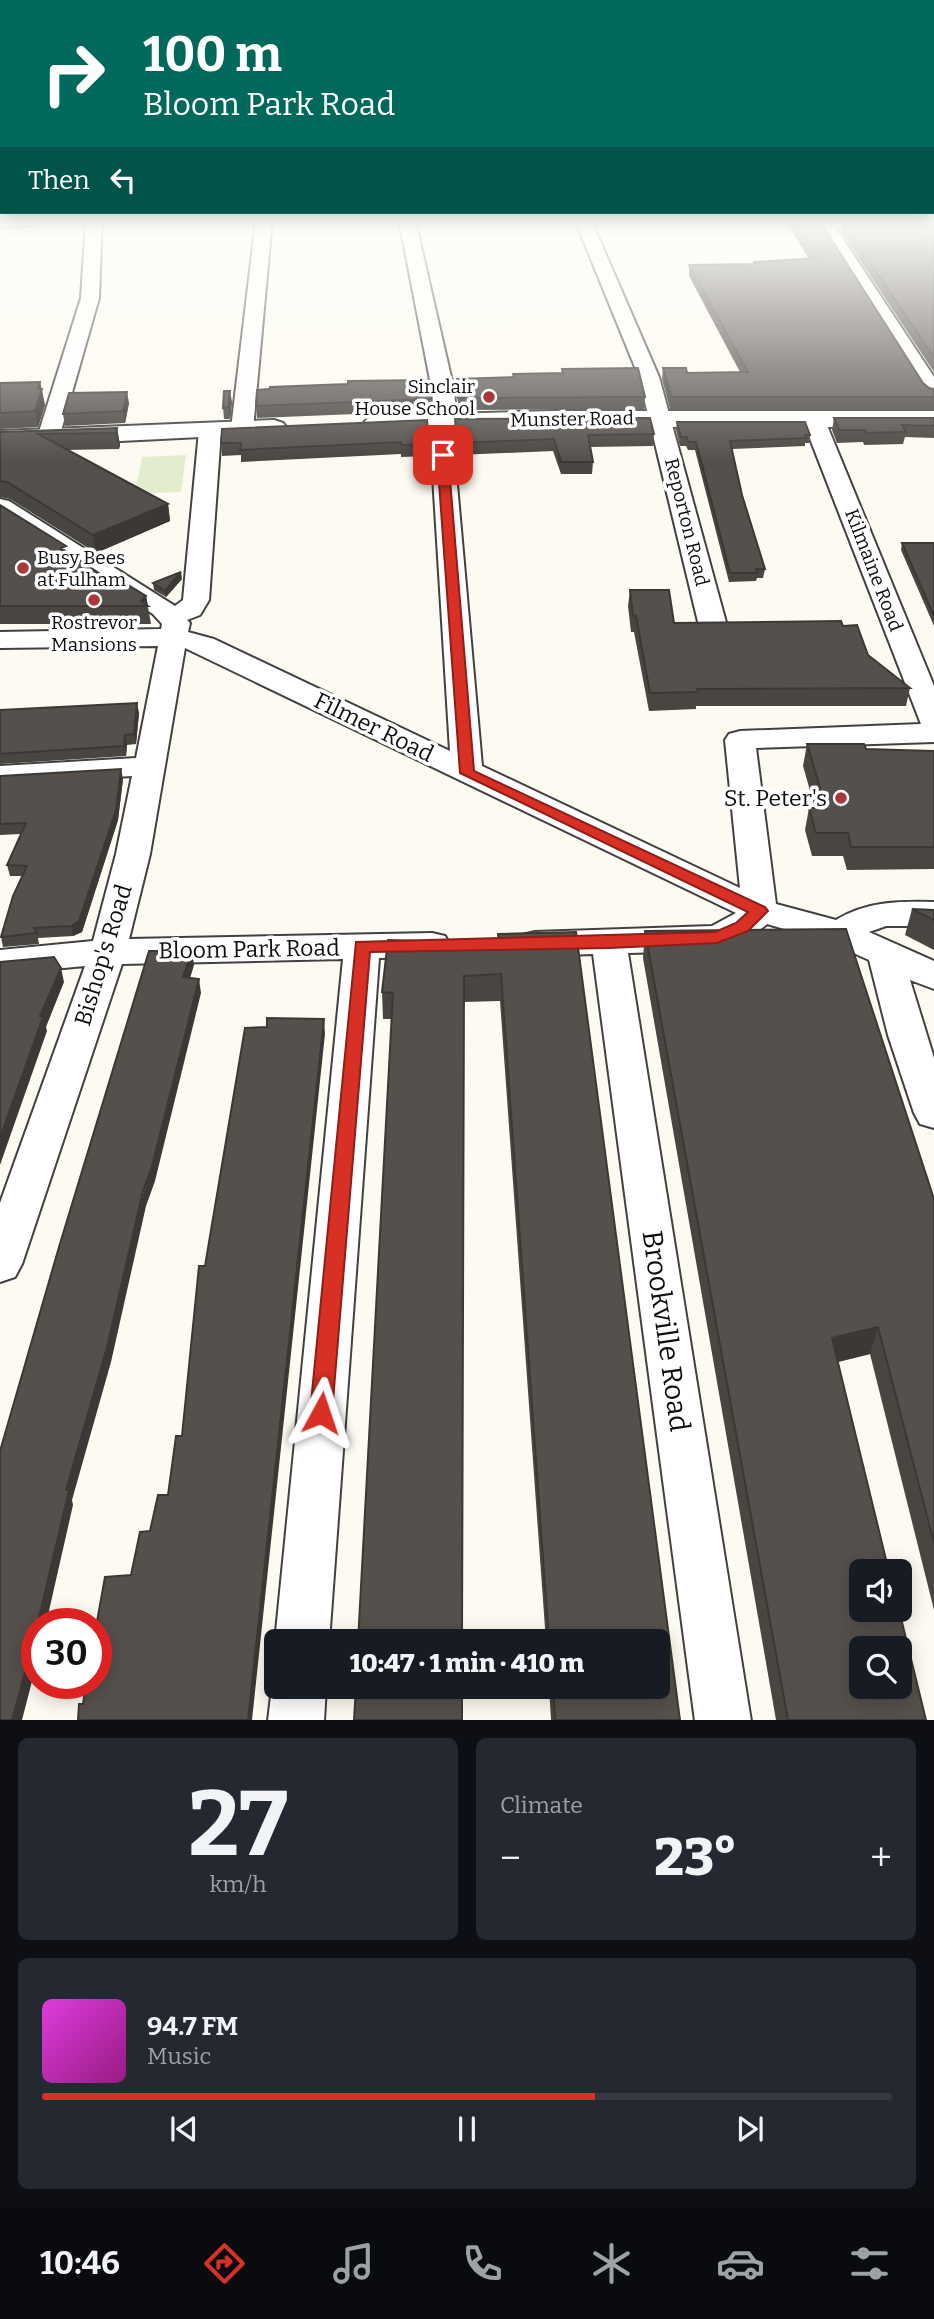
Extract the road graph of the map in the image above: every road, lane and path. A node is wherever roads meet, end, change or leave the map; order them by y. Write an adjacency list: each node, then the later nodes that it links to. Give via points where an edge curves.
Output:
1 (89, 300): 15 (street)
2 (256, 300): 13 (street)
3 (424, 300): 10 (street, via 443,390)
4 (617, 300): 7 (street, Reporton Road, via 649,377)
5 (874, 300): 6 (street)
6 (934, 393)
7 (660, 418): 8 (street, Munster Road); 10 (street, Munster Road); 18 (street, Reporton Road)
8 (813, 418): 9 (street, Munster Road); 21 (street, Kilmaine Road)
9 (934, 419)
10 (441, 421): 11 (street, Munster Road); 24 (street)
11 (347, 425)
12 (294, 427): 13 (street)
13 (242, 429): 14 (street)
14 (210, 431): 15 (street); 19 (street, via 195,600)
15 (48, 438): 16 (street)
16 (0, 439)
17 (0, 506): 19 (street, Filmer Road)
18 (713, 626)
19 (173, 627): 20 (street); 23 (street, Bishop's Road); 24 (street, Filmer Road)
20 (0, 640)
21 (934, 722)
22 (934, 733): 26 (street, via 740,740)
23 (151, 766): 25 (street); 33 (street, Bishop's Road)
24 (467, 773): 26 (street, Filmer Road)
25 (0, 775)
26 (760, 911): 28 (street, Filmer Road); 29 (street, via 742,927 717,938)
27 (934, 914): 28 (street, via 869,916)
28 (841, 933): 34 (street, Filmer Road)
29 (609, 943): 30 (street); 43 (street, Brookville Road)
30 (502, 944)
31 (464, 945): 32 (street, Bloom Park Road)
32 (362, 947): 33 (street, Bloom Park Road); 40 (street)
33 (108, 951): 35 (street, Bloom Park Road); 38 (street, Bishop's Road)
34 (884, 951): 36 (street, Filmer Road); 37 (street)
35 (0, 962)
36 (934, 976)
37 (934, 1113)
38 (7, 1221): 39 (street, Bishop's Road)
39 (0, 1264)
40 (303, 1629)
41 (298, 1699): 42 (street)
42 (296, 1720)
43 (723, 1720)

